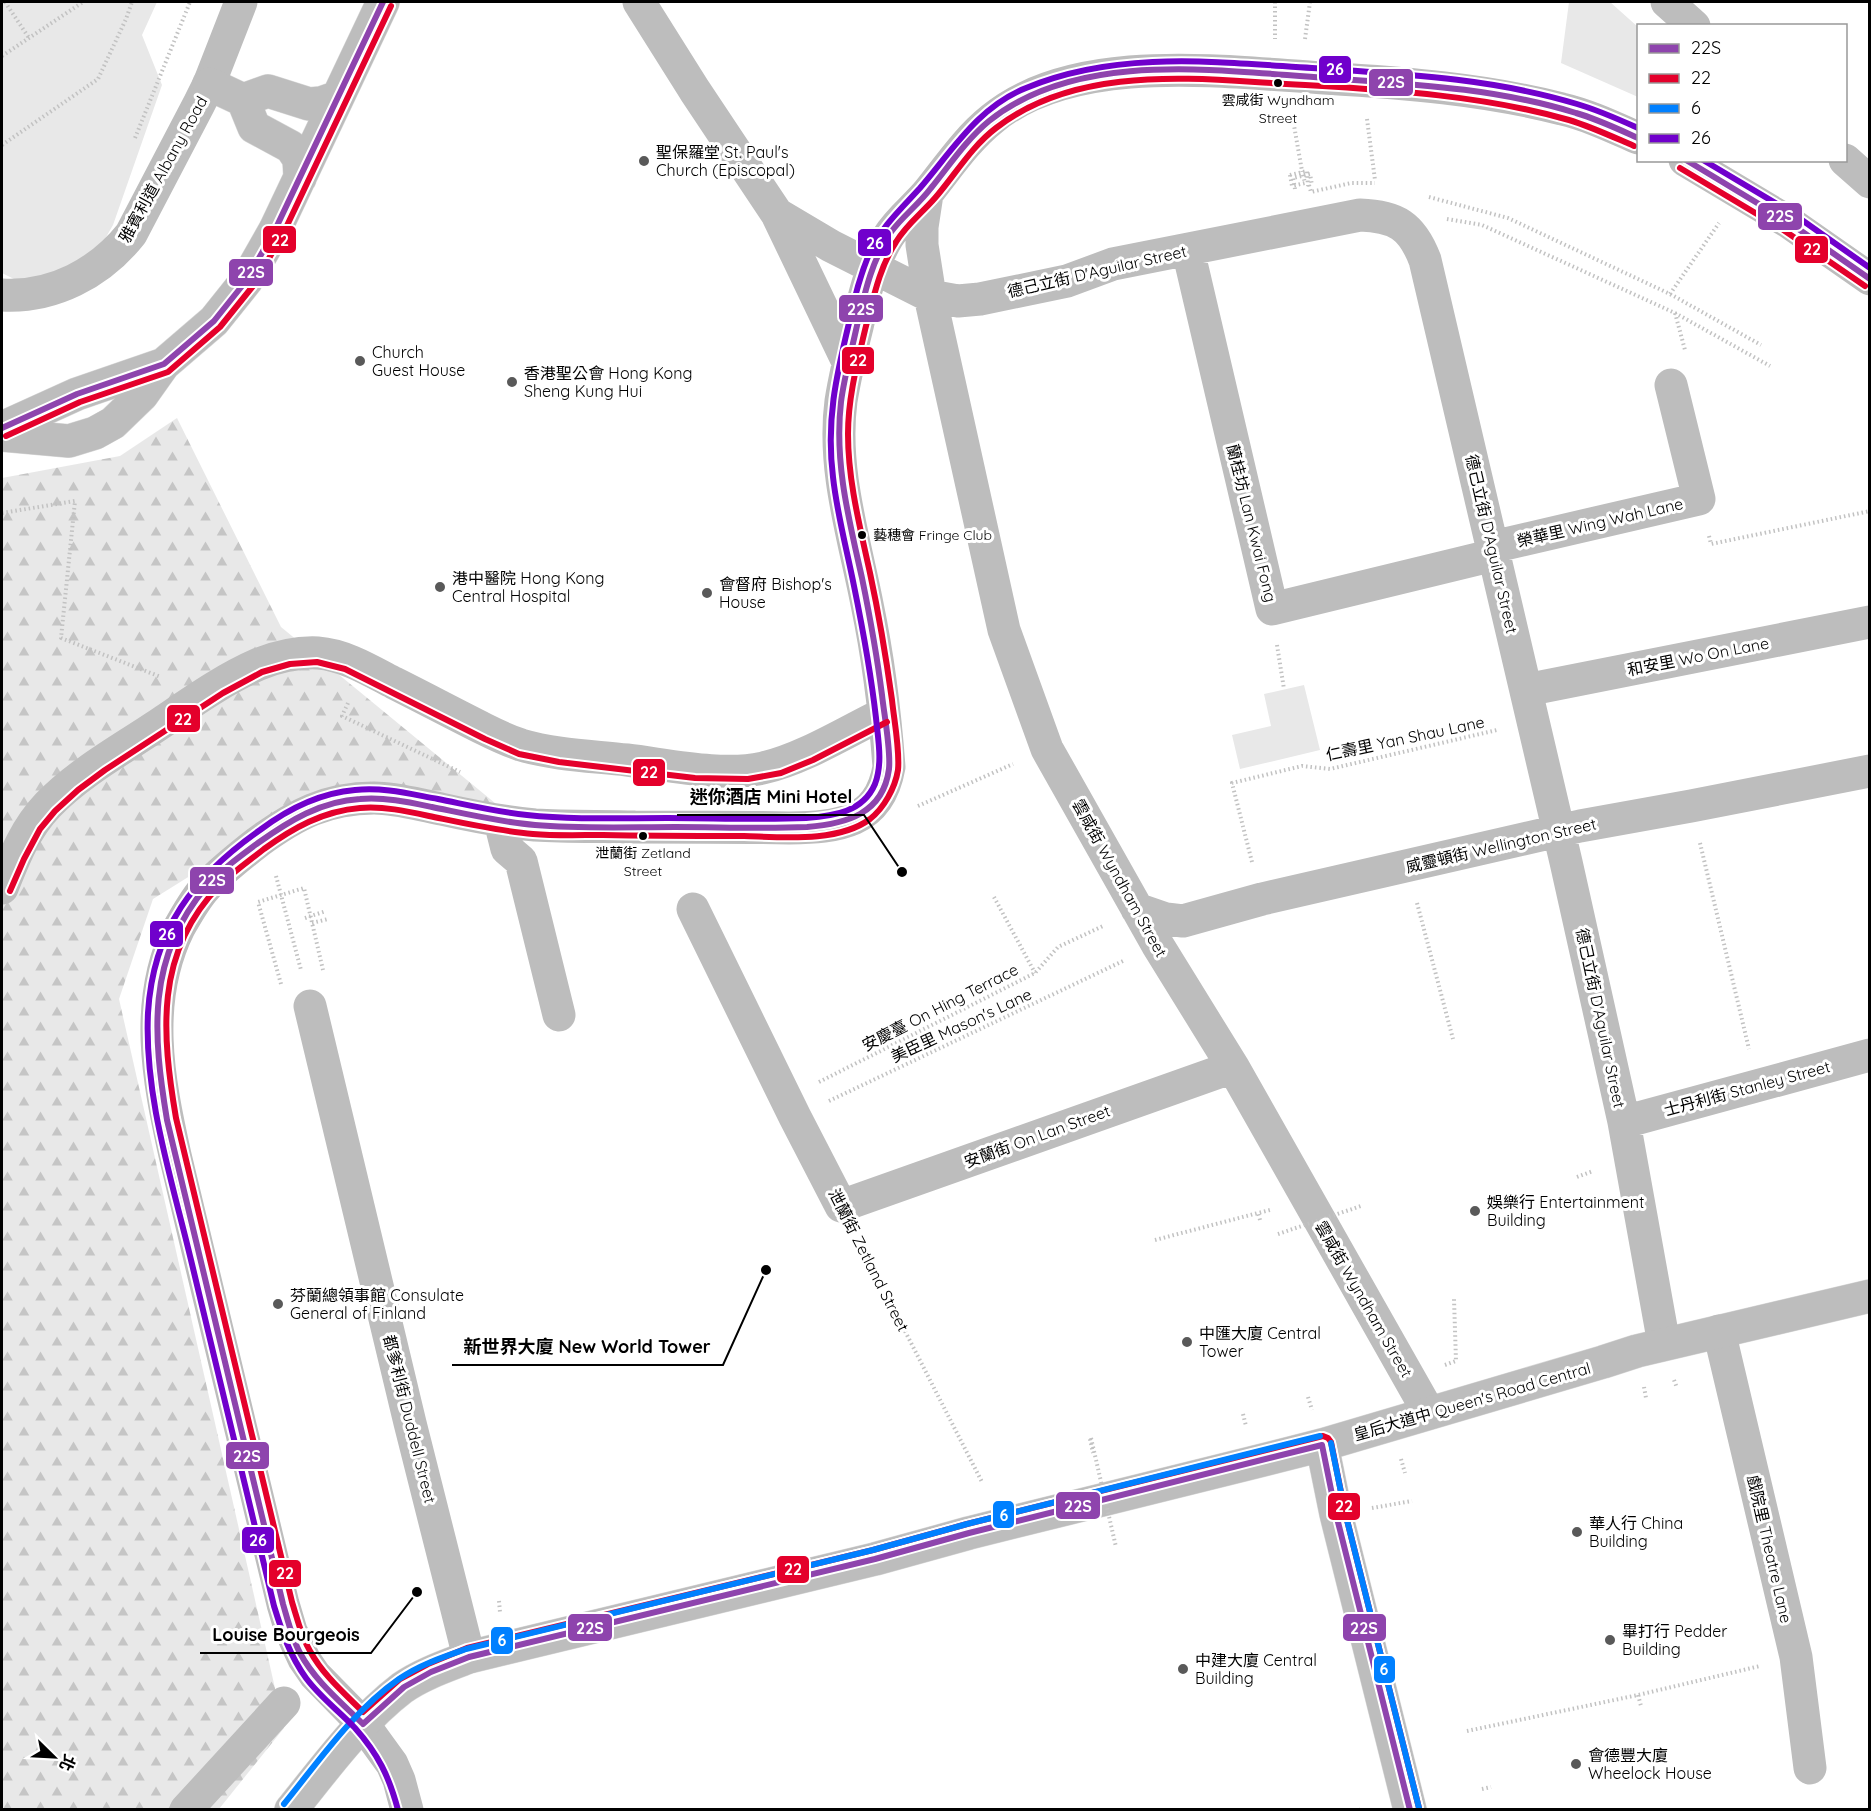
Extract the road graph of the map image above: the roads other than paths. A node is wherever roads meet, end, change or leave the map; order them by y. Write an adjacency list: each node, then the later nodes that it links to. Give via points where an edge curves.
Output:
1 (241, 2): 6 (street, 雅賓利道 Albany Road)
2 (383, 2): 7 (street)
3 (639, 2): 15 (street)
4 (1667, 2): 5 (street)
5 (1692, 24)
6 (209, 84): 8 (street); 19 (street, 雅賓利道 Albany Road, via 120,248 88,273 57,288 20,296)
7 (338, 97): 8 (street, via 309,104 268,91); 12 (street)
8 (243, 100): 12 (street, via 254,127 291,147 299,159)
9 (1637, 138): 14 (street, via 1565,109 1455,88 1210,71 1149,71 1062,83 1029,96 993,117 973,136)
10 (1688, 162): 18 (street, via 1787,222)
11 (1847, 162): 13 (street)
12 (300, 178): 22 (street, via 246,282 214,321)
13 (1869, 182)
14 (927, 194): 17 (street, via 888,236); 20 (street, 雲咸街 Wyndham Street, via 922,236)
15 (777, 214): 17 (street); 21 (street)
16 (1188, 249): 20 (street, 德己立街 D'Aguilar Street, via 980,299 958,301); 26 (street, 德己立街 D'Aguilar Street, via 1360,215 1395,220 1409,231 1425,260); 26 (street, 蘭桂坊 Lan Kwai Fong, via 1272,609)
17 (872, 268): 20 (street); 21 (street)
18 (1869, 279)
19 (2, 295)
20 (930, 296): 35 (street, 雲咸街 Wyndham Street, via 1004,630 1047,749)
21 (848, 362): 29 (street, via 841,403 842,478)
22 (164, 364): 24 (street, via 77,394); 25 (street, via 142,395 113,423 94,433 69,441)
23 (1671, 385): 26 (street, 榮華里 Wing Wah Lane, via 1699,499)
24 (2, 428)
25 (2, 435)
26 (1493, 551): 28 (street, 德己立街 D'Aguilar Street)
27 (1869, 622): 28 (street, 和安里 Wo On Lane)
28 (1526, 690): 32 (street, 德己立街 D'Aguilar Street)
29 (884, 714): 31 (street, via 887,780 866,811 839,824 789,828 568,826); 33 (street, via 782,762 739,771 706,770 520,745 341,658 298,654 259,664 233,677 68,787 30,827)
30 (1869, 771): 32 (street, 威靈頓街 Wellington Street)
31 (500, 821): 37 (street, via 507,849 521,861); 49 (street, via 375,798 326,804 305,812 254,845 205,888 174,939 158,993 157,1046 167,1120 283,1604 304,1659)
32 (1559, 831): 35 (street, 威靈頓街 Wellington Street, via 1262,899 1183,921); 40 (street, 德己立街 D'Aguilar Street)
33 (2, 888)
34 (693, 909): 41 (street, 泄蘭街 Zetland Street, via 800,1133)
35 (1137, 909): 39 (street, 雲咸街 Wyndham Street)
36 (307, 993): 47 (street, 都爹利街 Duddell Street)
37 (559, 1015)
38 (1869, 1055): 40 (street, 士丹利街 Stanley Street)
39 (1233, 1066): 41 (street, 安蘭街 On Lan Street); 45 (street, 雲咸街 Wyndham Street)
40 (1624, 1122): 44 (street, 德己立街 D'Aguilar Street)
41 (841, 1206)
42 (1869, 1296): 43 (street, 皇后大道中 Queen's Road Central)
43 (1719, 1331): 44 (street, 皇后大道中 Queen's Road Central); 50 (street, 戲院里 Theatre Lane, via 1796,1657)
44 (1664, 1344): 45 (street, 皇后大道中 Queen's Road Central)
45 (1429, 1413): 46 (street, 皇后大道中 Queen's Road Central)
46 (1322, 1445): 47 (street, 皇后大道中 Queen's Road Central); 54 (street)
47 (469, 1657): 49 (street, 皇后大道中 Queen's Road Central, via 404,1687)
48 (284, 1703): 51 (street)
49 (363, 1724): 52 (street, 皇后大道中 Queen's Road Central); 53 (street, via 392,1764)
50 (1810, 1768)
51 (186, 1809)
52 (291, 1809)
53 (407, 1809)
54 (1410, 1809)

